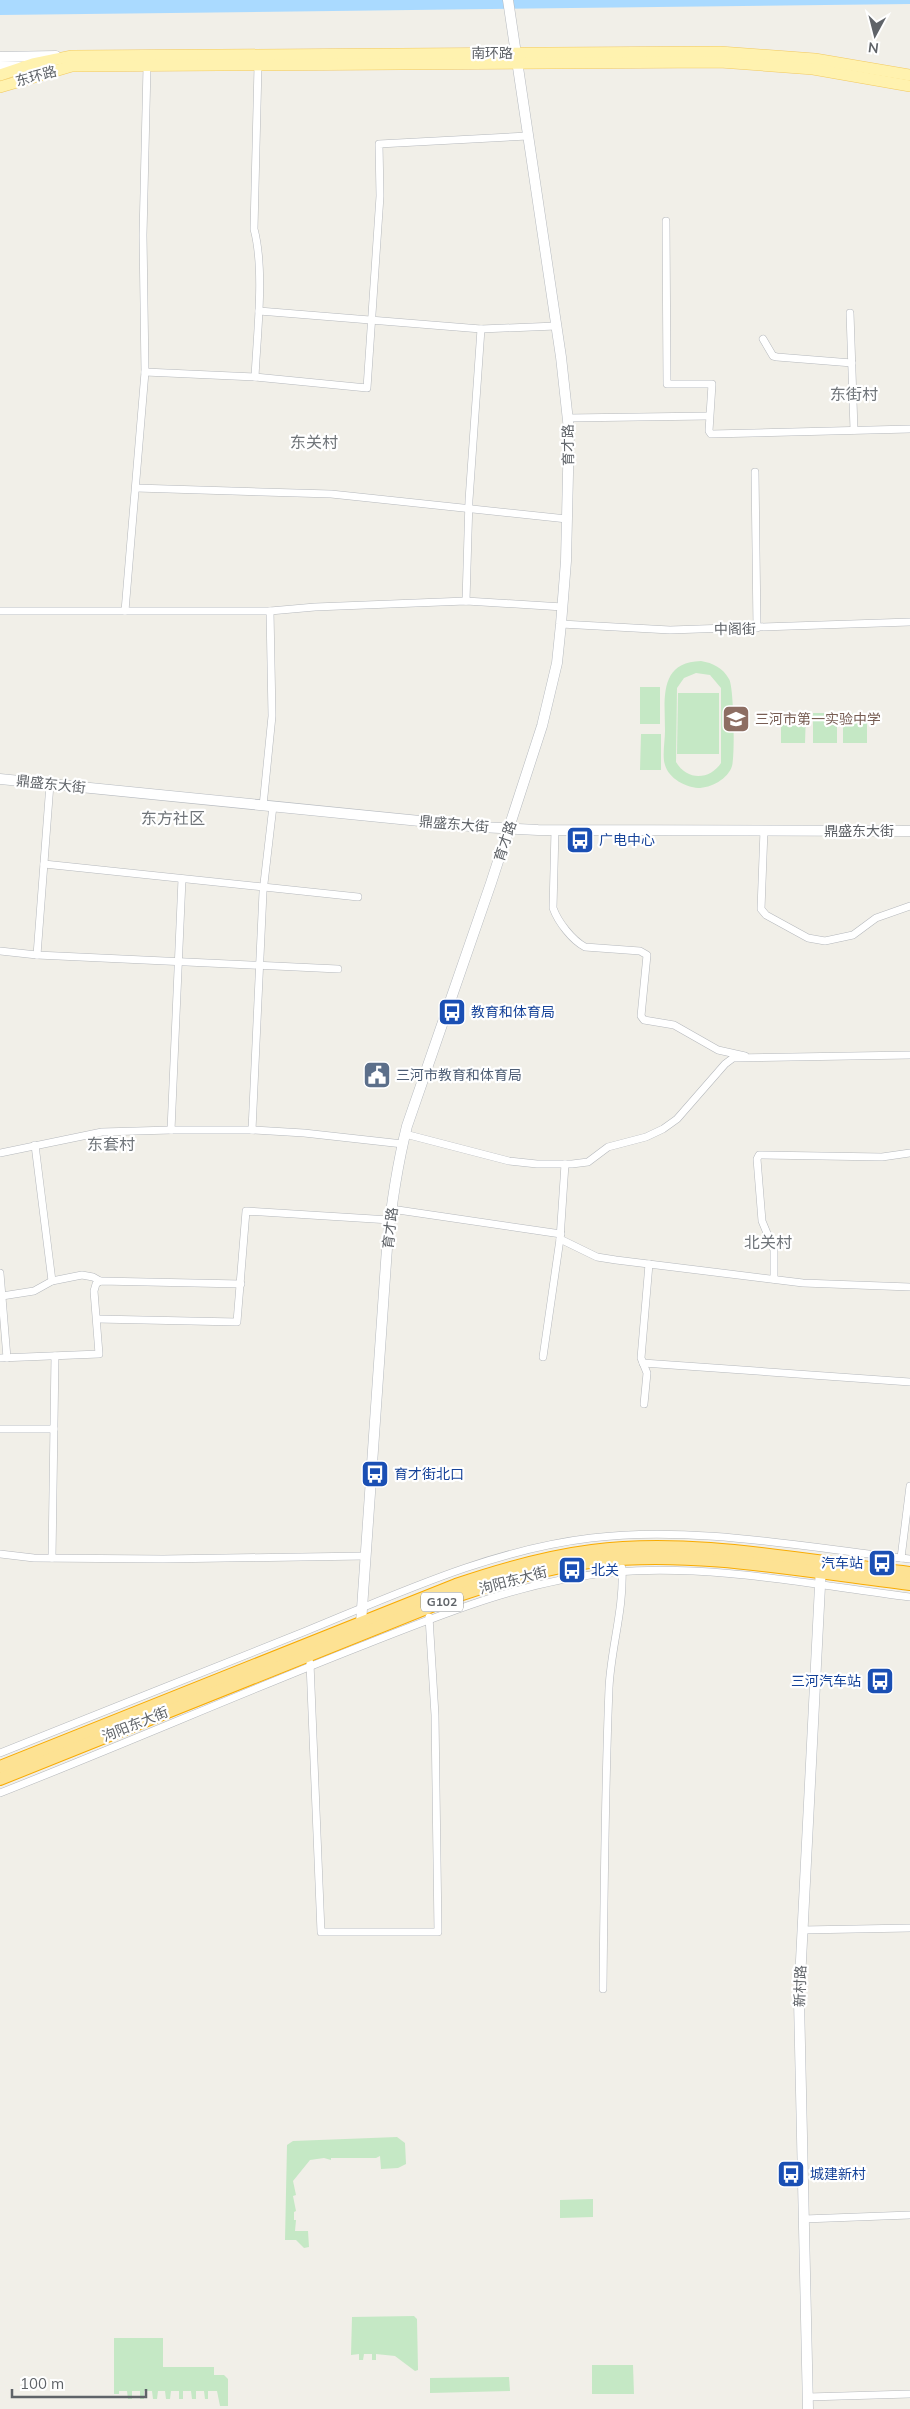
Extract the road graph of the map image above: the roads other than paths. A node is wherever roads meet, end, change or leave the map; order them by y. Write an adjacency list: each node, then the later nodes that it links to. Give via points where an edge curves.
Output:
1 (508, 0): 3 (main road, 育才路)
2 (0, 57): 4 (main road)
3 (517, 58): 4 (main road, 南环路); 6 (main road, 南环路); 10 (main road, 南环路, via 739,52 841,62); 11 (main road, 南环路, via 738,63 830,71); 13 (main road, 育才路)
4 (72, 61): 5 (main road, 南环路); 8 (main road, 东环路); 12 (main road, 东环路)
5 (147, 66): 6 (main road, 南环路); 22 (street, via 143,235)
6 (258, 66): 15 (street, via 254,230 258,243)
7 (0, 67): 8 (main road)
8 (25, 67): 9 (main road, 东环路)
9 (0, 75)
10 (910, 75)
11 (910, 86)
12 (0, 87)
13 (528, 136): 17 (street, via 379,144 380,196); 18 (main road, 育才路)
14 (666, 222): 24 (street, via 668,384 712,384)
15 (259, 311): 17 (street); 23 (street)
16 (850, 313): 21 (street)
17 (372, 320): 19 (street); 23 (street, via 367,388)
18 (556, 326): 19 (street); 25 (main road, 育才路)
19 (481, 329): 30 (street)
20 (763, 339): 21 (street, via 773,356)
21 (852, 363): 27 (street)
22 (145, 372): 23 (street); 29 (street)
23 (255, 377)
24 (710, 416): 25 (street); 27 (street, via 711,434)
25 (568, 418): 31 (main road, 育才路)
26 (910, 429): 27 (street)
27 (854, 430)
28 (755, 472): 39 (street)
29 (136, 488): 30 (street, via 331,494); 35 (street)
30 (469, 508): 31 (street); 32 (street)
31 (568, 519): 33 (main road, 育才路)
32 (466, 601): 33 (street); 36 (street)
33 (562, 607): 38 (main road, 育才路)
34 (0, 611): 35 (street)
35 (125, 611): 36 (street)
36 (270, 611): 42 (street, via 272,716)
37 (910, 622): 39 (street, 中阁街)
38 (561, 624): 39 (street, 中阁街, via 670,630); 43 (main road, 育才路, via 557,663 542,726)
39 (757, 628)
40 (0, 779): 41 (main road, 鼎盛东大街)
41 (50, 784): 42 (main road, 鼎盛东大街); 47 (street)
42 (268, 806): 43 (main road, 鼎盛东大街); 49 (street)
43 (509, 829): 44 (main road, 鼎盛东大街); 61 (main road, 育才路)
44 (555, 830): 45 (main road, 鼎盛东大街); 58 (street, via 553,908 558,920 585,947 640,951 647,955 641,1016 644,1020 674,1025 718,1050)
45 (764, 830): 46 (main road, 鼎盛东大街); 51 (street, via 761,909 808,938 825,942 848,936 876,918)
46 (910, 831)
47 (44, 864): 48 (street); 53 (street)
48 (182, 879): 49 (street); 54 (street)
49 (264, 888): 50 (street); 55 (street)
50 (358, 897)
51 (910, 906)
52 (0, 952): 53 (street)
53 (37, 955): 54 (street)
54 (178, 962): 55 (street); 59 (street)
55 (260, 966): 56 (street); 60 (street)
56 (338, 970)
57 (910, 1054): 58 (street)
58 (745, 1056): 65 (street, via 732,1058 725,1064 677,1119 663,1129 608,1147 588,1162)
59 (171, 1130): 60 (street); 62 (street, via 102,1132)
60 (252, 1130): 61 (street)
61 (404, 1139): 65 (street, via 509,1161); 66 (main road, 育才路)
62 (35, 1145): 63 (street); 71 (street)
63 (0, 1153)
64 (910, 1153): 70 (street, via 882,1157 759,1155 762,1221 773,1245)
65 (566, 1164): 67 (street)
66 (390, 1215): 67 (street); 73 (street, via 246,1211); 87 (main road, 育才路)
67 (560, 1236): 68 (street, via 597,1257); 78 (street)
68 (649, 1264): 70 (street); 80 (street)
69 (0, 1273): 75 (street)
70 (774, 1279): 74 (street)
71 (52, 1281): 72 (street, via 82,1275); 75 (street, via 34,1291)
72 (100, 1282): 73 (street); 76 (street, via 94,1291)
73 (240, 1284): 76 (street, via 238,1322)
74 (910, 1287)
75 (2, 1296): 79 (street)
76 (97, 1319): 77 (street, via 99,1354)
77 (55, 1356): 79 (street); 84 (street)
78 (543, 1357)
79 (3, 1358)
80 (643, 1363): 81 (street); 82 (street, via 647,1373)
81 (910, 1382)
82 (644, 1404)
83 (0, 1429): 84 (street)
84 (54, 1429): 88 (street)
85 (910, 1486): 89 (street)
86 (0, 1554): 88 (street)
87 (364, 1556): 88 (street); 96 (main road, 育才路)
88 (52, 1558)
89 (901, 1558): 90 (street); 96 (street, via 686,1535 620,1535 530,1549 479,1563)
90 (910, 1560)
91 (622, 1566): 93 (highway, 泃阳东大街 / G102, via 706,1560); 97 (highway, 泃阳东大街 / G102, via 575,1565 515,1577); 106 (street, via 623,1589 609,1685)
92 (910, 1573): 93 (highway, 泃阳东大街 / G102)
93 (820, 1574): 94 (highway, 泃阳东大街 / G102); 95 (street); 98 (highway, 泃阳东大街 / G102, via 686,1548 593,1551 533,1562 483,1576); 105 (main road, 新村路)
94 (910, 1584)
95 (910, 1597)
96 (362, 1608): 98 (main road, 育才路); 100 (street)
97 (429, 1613): 99 (highway, 泃阳东大街 / G102); 99 (street, via 435,1715 438,1932 321,1932)
98 (361, 1623): 101 (highway, 泃阳东大街 / G102)
99 (310, 1661): 102 (highway, 泃阳东大街 / G102); 103 (street)
100 (0, 1753)
101 (0, 1767)
102 (0, 1779)
103 (0, 1793)
104 (910, 1928): 105 (street)
105 (802, 1930): 108 (main road, 新村路, via 798,2000)
106 (603, 1989)
107 (910, 2215): 108 (street)
108 (804, 2218): 110 (main road, 新村路)
109 (910, 2394): 110 (street)
110 (808, 2397): 111 (main road, 新村路)
111 (808, 2409)

